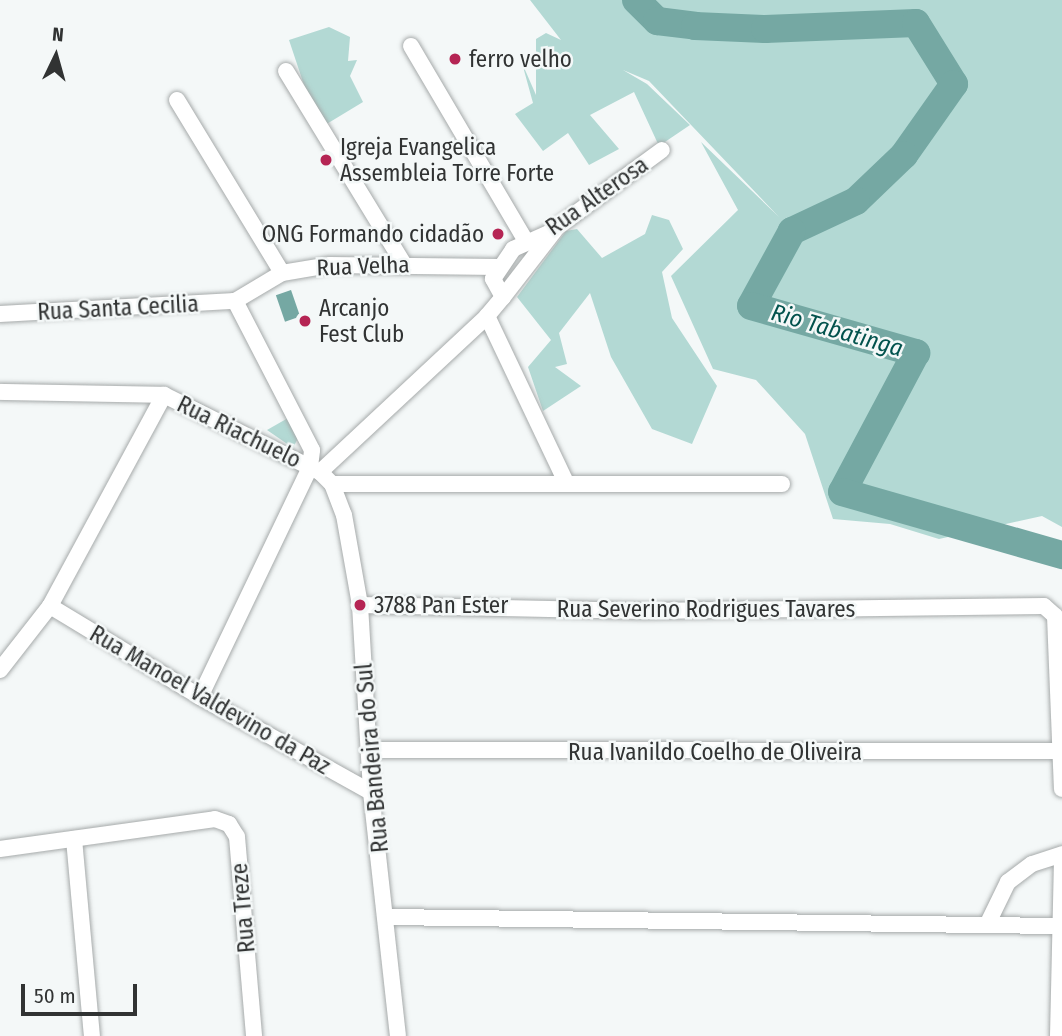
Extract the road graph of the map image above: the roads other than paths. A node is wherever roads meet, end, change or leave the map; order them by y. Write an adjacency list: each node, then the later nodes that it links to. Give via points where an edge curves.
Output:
1 (411, 46): 6 (street)
2 (286, 71): 7 (street)
3 (177, 100): 9 (street)
4 (663, 150): 5 (street, Rua Alterosa)
5 (558, 227): 6 (street, Rua Alterosa); 10 (street)
6 (526, 241): 8 (street, Rua Alterosa, via 506,255)
7 (403, 263): 8 (street, Rua Velha); 9 (street, Rua Velha, via 330,265)
8 (499, 267): 10 (street, via 493,279)
9 (282, 273): 11 (street, Rua Velha)
10 (503, 298): 13 (street)
11 (236, 301): 12 (street, Rua Santa Cecilia); 16 (street, Rua Bandeira do Sul)
12 (0, 314)
13 (487, 316): 16 (street); 17 (street)
14 (0, 392): 15 (street, Rua Riachuelo)
15 (164, 395): 16 (street, Rua Riachuelo); 20 (street)
16 (321, 474): 17 (street); 19 (street, Rua Bandeira do Sul, via 344,515); 22 (street)
17 (566, 482): 18 (street)
18 (782, 484)
19 (360, 605): 23 (street, Rua Bandeira do Sul); 24 (street, Rua Severino Rodrigues Tavares, via 645,611 1051,608)
20 (50, 606): 21 (street); 22 (street, Rua Manoel Valdevino da Paz)
21 (0, 670)
22 (200, 697): 26 (street, Rua Manoel Valdevino da Paz)
23 (370, 750): 24 (street, Rua Ivanildo Coelho de Oliveira); 26 (street, Rua Bandeira do Sul)
24 (1060, 751): 25 (street)
25 (1062, 789)
26 (371, 792): 31 (street, Rua Bandeira do Sul)
27 (74, 839): 28 (street); 34 (street); 35 (street, Rua Treze, via 215,819 229,824 237,837)
28 (0, 849)
29 (1062, 854): 32 (street, via 1032,864 1008,882)
30 (1062, 865): 33 (street)
31 (387, 917): 32 (street); 36 (street, Rua Bandeira do Sul)
32 (987, 925): 33 (street)
33 (1061, 926): 37 (street)
34 (92, 1036)
35 (254, 1036)
36 (398, 1036)
37 (1058, 1036)

